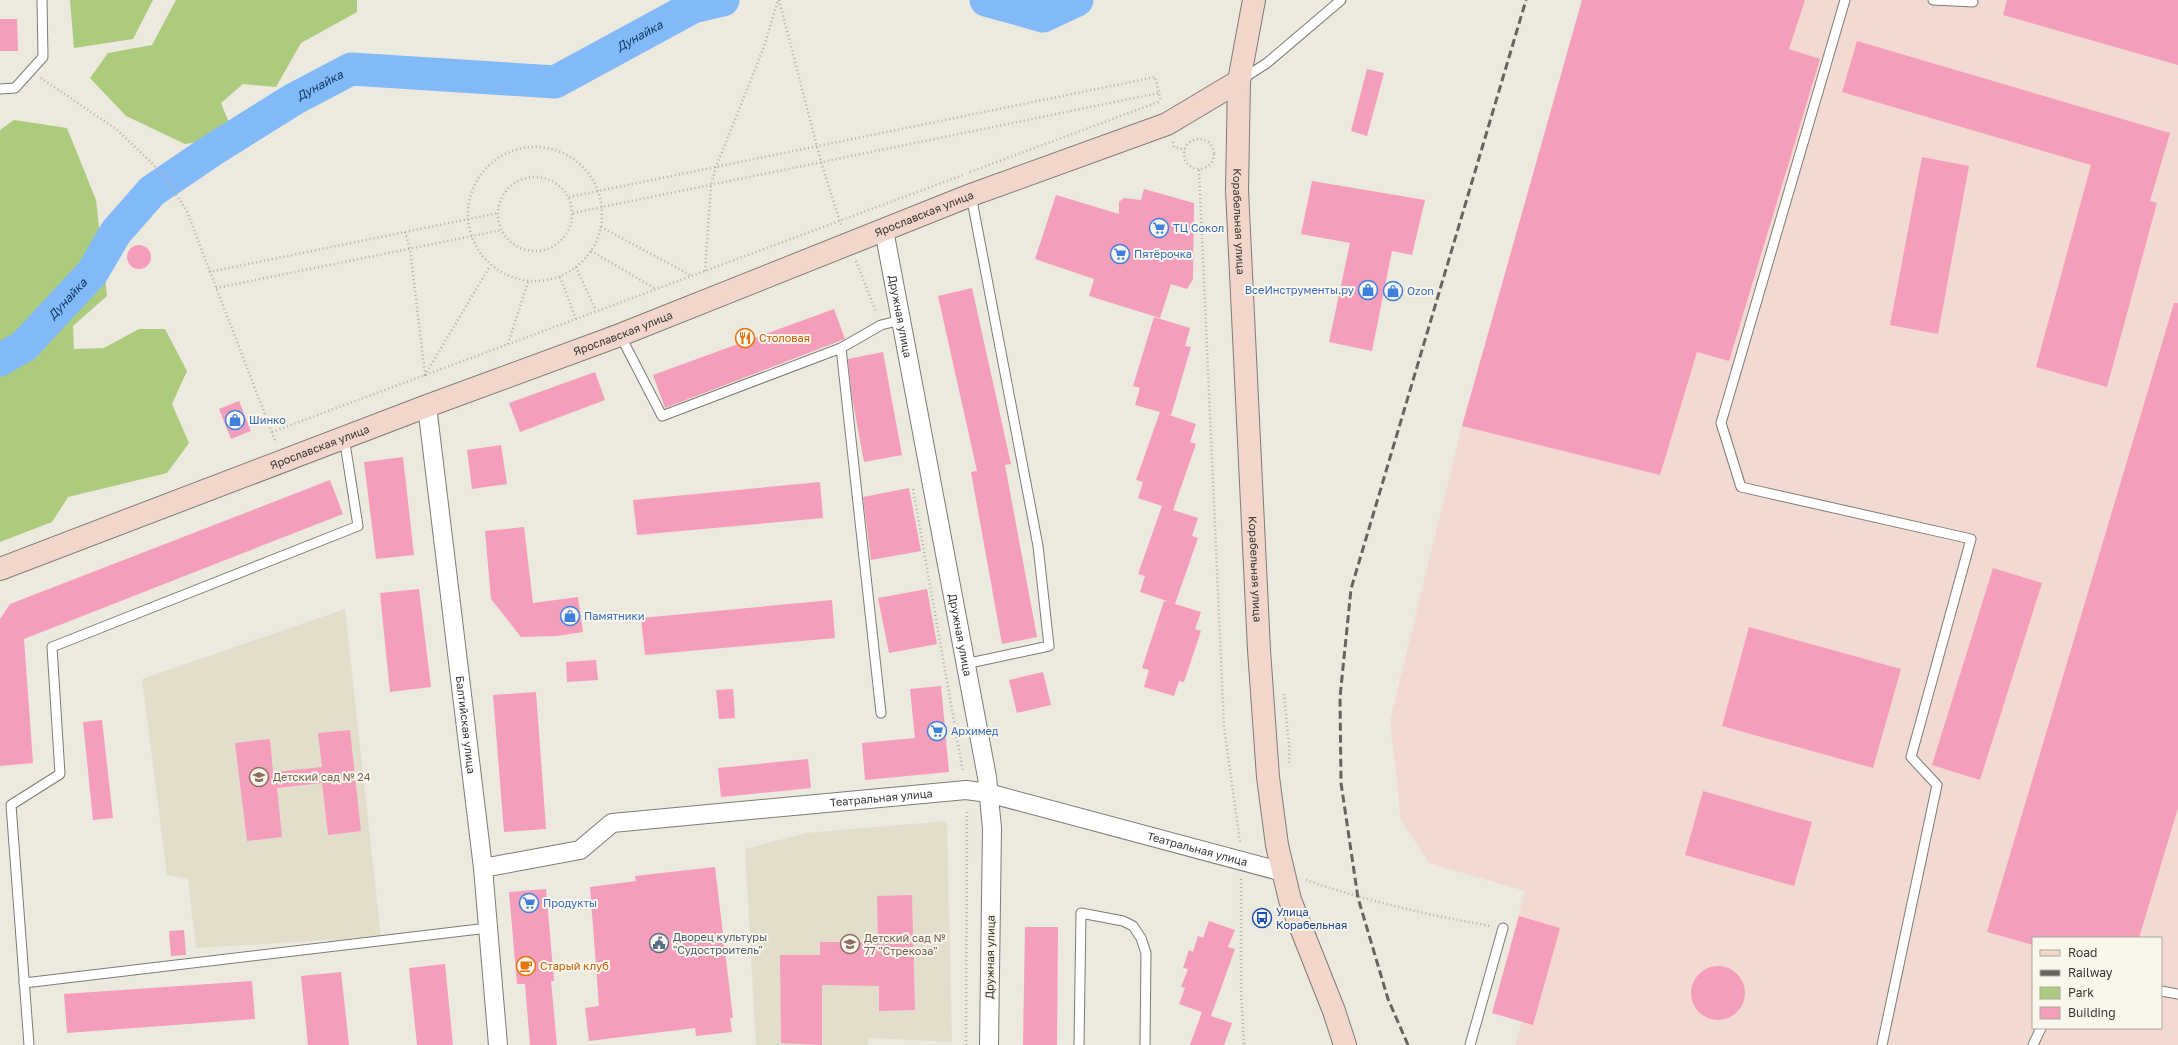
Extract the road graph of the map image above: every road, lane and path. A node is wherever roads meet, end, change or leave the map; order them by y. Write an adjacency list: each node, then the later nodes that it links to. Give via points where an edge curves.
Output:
1 (42, 0): 8 (lane, via 43,56)
2 (779, 0): 14 (path); 16 (path, via 764,47)
3 (1254, 0): 10 (street, Корабельная улица)
4 (1342, 0): 10 (lane, via 1267,63)
5 (1845, 0): 84 (lane, via 1721,423 1741,488 1971,539 1911,757 1937,785)
6 (1933, 0): 7 (lane)
7 (1973, 2)
8 (30, 71): 11 (lane, via 15,88); 38 (path, via 116,129 159,170 186,209)
9 (1155, 77): 14 (path)
10 (1239, 81): 20 (street, Ярославская улица, via 1167,124); 66 (street, Корабельная улица, via 1237,190 1261,685 1273,818)
11 (0, 89)
12 (1159, 93): 15 (path)
13 (1161, 101): 26 (path)
14 (817, 146): 15 (path); 16 (path)
15 (821, 162): 18 (path); 26 (path)
16 (716, 167): 18 (path); 19 (path)
17 (1199, 170): 17 (path, via 1190,166 1184,158 1184,150 1189,143 1199,139 1207,141 1215,154 1212,163); 64 (path, via 1224,727)
18 (711, 185): 22 (path); 37 (path)
19 (598, 191): 21 (path); 22 (path); 25 (path, via 588,173 572,158 554,150 527,147 492,162 479,177 471,194)
20 (971, 195): 29 (street, Ярославская улица); 58 (lane, via 1038,546 1049,646)
21 (569, 197): 23 (path, via 556,182 539,177 526,178 511,185 502,197); 24 (path)
22 (602, 208): 24 (path); 27 (path)
23 (498, 213): 25 (path); 28 (path)
24 (573, 213): 28 (path, via 568,232 559,243 544,250 526,250 511,242)
25 (469, 220): 30 (path); 31 (path)
26 (839, 220): 32 (path); 37 (path)
27 (601, 228): 34 (path); 39 (path)
28 (502, 230): 31 (path)
29 (884, 230): 32 (street, Ярославская улица); 46 (street, Дружная улица)
30 (406, 232): 33 (path); 38 (path)
31 (470, 237): 33 (path); 35 (path)
32 (849, 244): 47 (path); 48 (street, Ярославская улица)
33 (410, 249): 42 (path); 51 (path)
34 (591, 251): 36 (path); 43 (path)
35 (490, 266): 41 (path, via 508,277); 51 (path)
36 (576, 267): 40 (path); 44 (path)
37 (705, 271): 39 (path)
38 (209, 272): 42 (path)
39 (692, 276): 43 (path)
40 (560, 277): 41 (path); 45 (path)
41 (528, 282): 49 (path)
42 (216, 288): 53 (path)
43 (657, 289): 44 (path)
44 (596, 311): 45 (path)
45 (576, 319): 49 (path)
46 (901, 320): 47 (lane); 58 (street, Дружная улица)
47 (881, 325): 50 (lane)
48 (620, 335): 50 (lane, via 662,416); 52 (street, Ярославская улица)
49 (508, 344): 51 (path)
50 (841, 348): 60 (lane)
51 (425, 375): 53 (path)
52 (427, 406): 54 (street, Ярославская улица); 65 (street, Балтийская улица)
53 (272, 432): 55 (path)
54 (344, 437): 55 (street, Ярославская улица); 71 (lane, via 358,526 52,647 60,774 12,805)
55 (283, 461): 57 (street, Ярославская улица)
56 (912, 484): 62 (path)
57 (0, 569)
58 (965, 664): 63 (street, Дружная улица)
59 (1284, 692): 61 (path)
60 (881, 713)
61 (1289, 768)
62 (966, 790): 63 (street, Театральная улица); 65 (street, Театральная улица, via 612,823 580,850); 77 (path)
63 (988, 793): 64 (street, Театральная улица); 78 (street, Дружная улица, via 992,828)
64 (1241, 860): 66 (street, Театральная улица); 81 (path, via 1241,991)
65 (483, 868): 69 (street, Балтийская улица)
66 (1283, 872): 68 (path); 82 (street, Корабельная улица, via 1293,907)
67 (1304, 873): 68 (path)
68 (1306, 880): 70 (path, via 1358,898 1427,915)
69 (488, 928): 71 (lane); 76 (street, Балтийская улица)
70 (1503, 928): 83 (lane)
71 (24, 983): 75 (lane)
72 (2162, 991): 73 (lane)
73 (2178, 994)
74 (2041, 1029): 85 (lane)
75 (28, 1045)
76 (498, 1045)
77 (966, 1045)
78 (989, 1045)
79 (1079, 1045): 80 (lane, via 1081,913 1123,920 1132,926 1141,938 1146,953)
80 (1145, 1045)
81 (1244, 1045)
82 (1345, 1045)
83 (1470, 1045)
84 (1882, 1045)
85 (2033, 1045)

